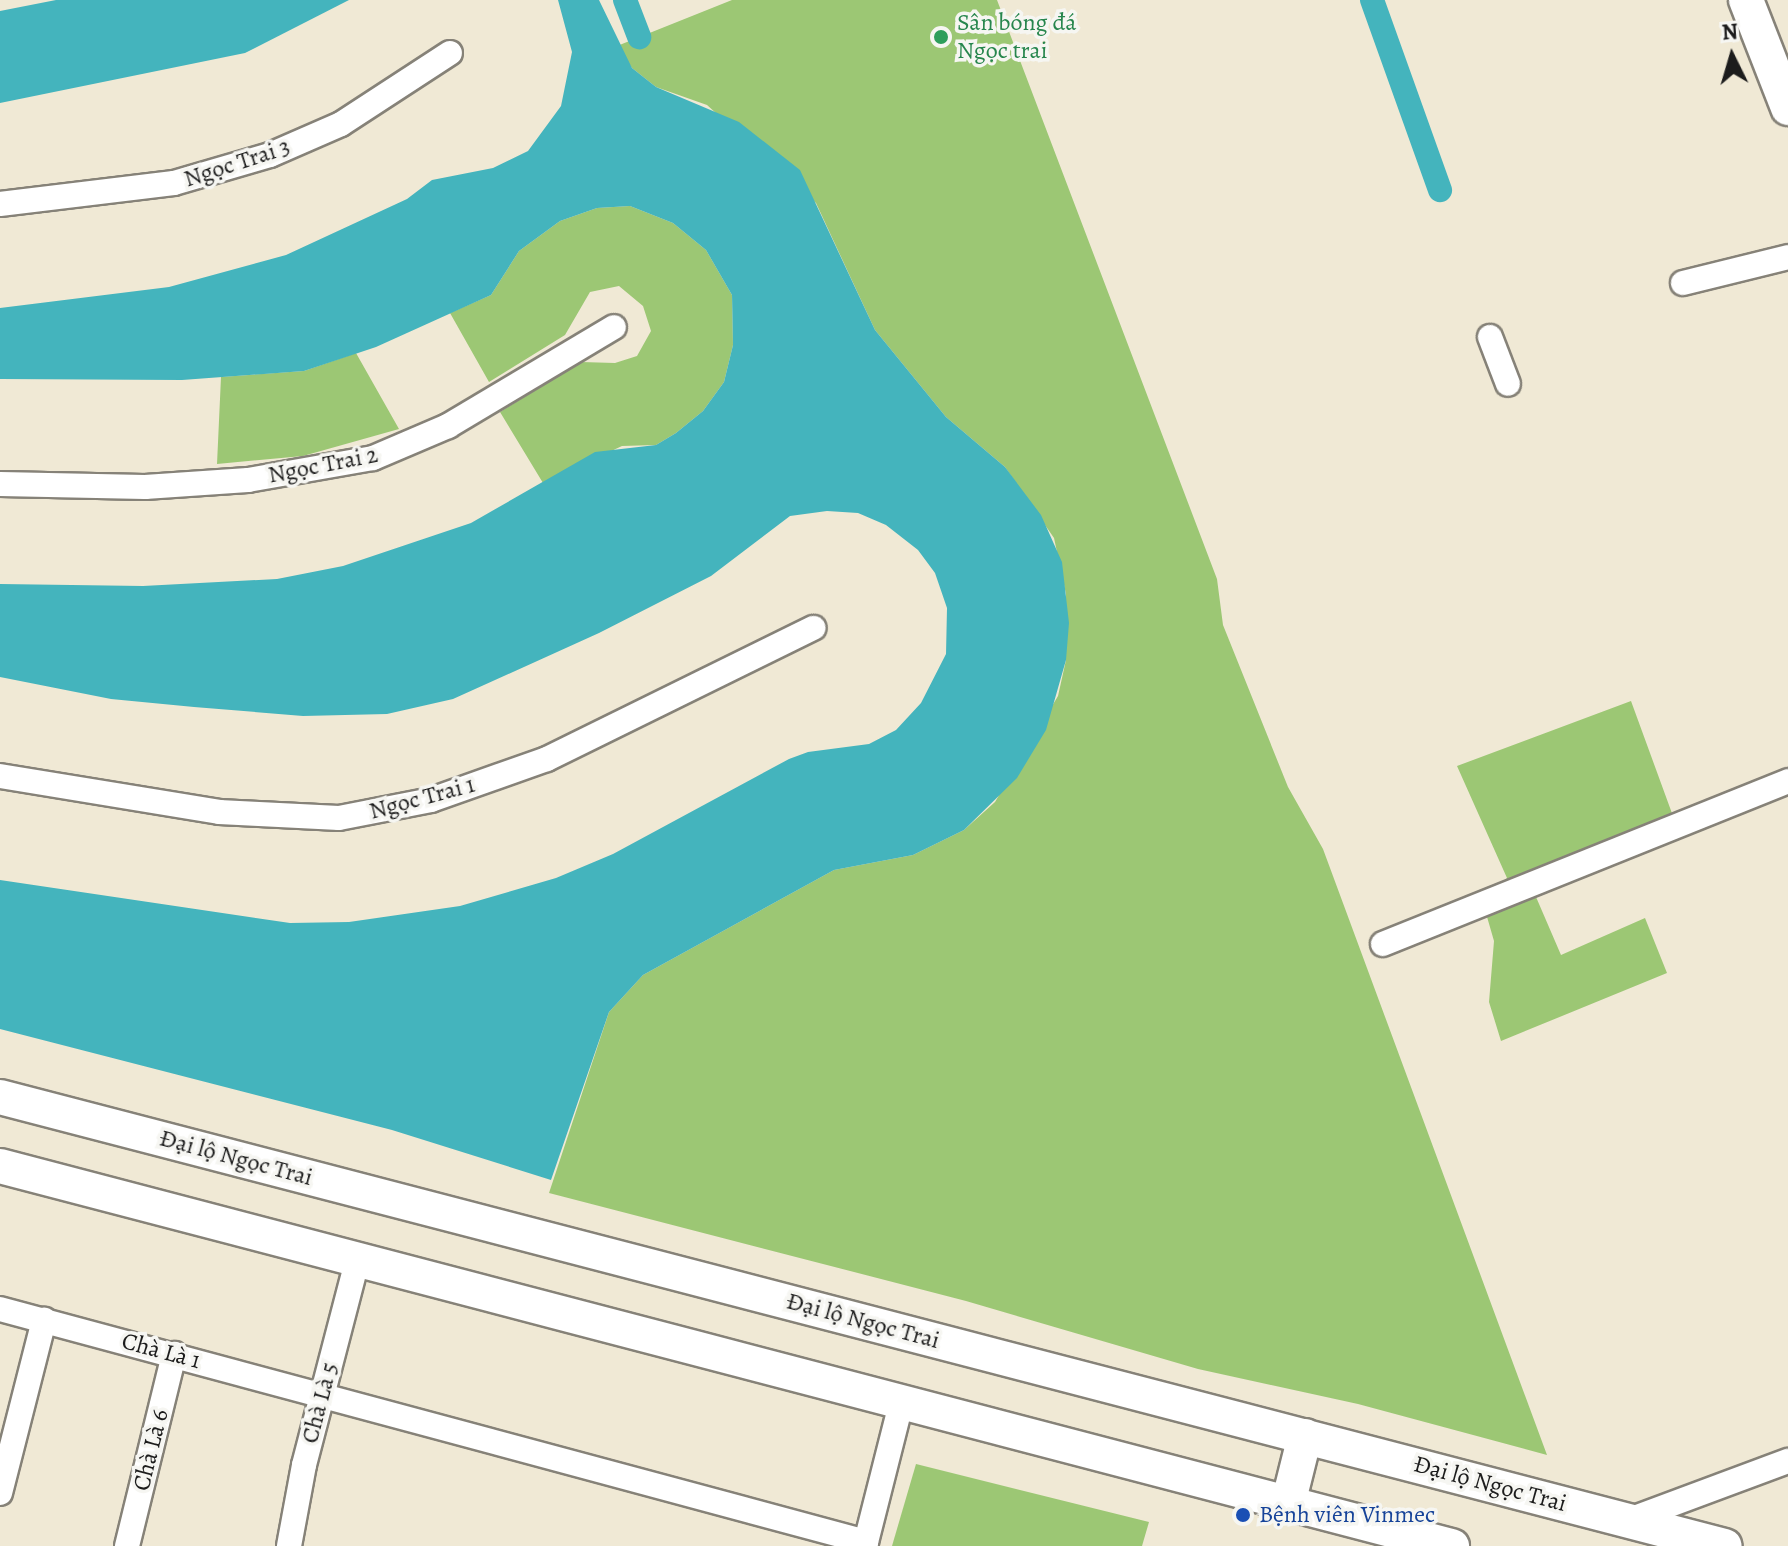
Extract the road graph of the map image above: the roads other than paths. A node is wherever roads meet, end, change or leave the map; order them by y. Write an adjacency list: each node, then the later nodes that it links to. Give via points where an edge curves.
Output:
1 (1746, 0): 3 (main road)
2 (450, 53): 4 (street, Ngọc Trai 3, via 341,124 270,155 174,183)
3 (1788, 108)
4 (0, 204)
5 (1788, 257): 6 (street)
6 (1683, 283)
7 (614, 327): 10 (street, Ngọc Trai 2, via 448,426 373,458 248,480 160,486)
8 (1490, 337): 9 (street)
9 (1508, 384)
10 (0, 484)
11 (813, 628): 12 (street, Ngọc Trai 1, via 547,759 431,800 339,818 219,812)
12 (0, 776)
13 (1788, 781): 14 (street)
14 (1383, 944)
15 (0, 1097): 23 (main road, Đại lộ Ngọc Trai)
16 (0, 1166): 17 (main road)
17 (357, 1261): 21 (street, Chà Là 5); 22 (main road)
18 (0, 1309): 19 (street, Chà Là 1)
19 (44, 1320): 20 (street, Chà Là 1); 25 (street)
20 (174, 1354): 21 (street, Chà Là 1); 29 (street, Chà Là 6)
21 (321, 1396): 28 (street, Chà Là 1); 30 (street, Chà Là 5)
22 (901, 1404): 26 (main road); 28 (street)
23 (1305, 1436): 26 (main road); 27 (main road, Đại lộ Ngọc Trai)
24 (1788, 1461): 27 (street)
25 (0, 1493)
26 (1288, 1504): 31 (main road)
27 (1629, 1520): 32 (main road, Đại lộ Ngọc Trai)
28 (865, 1544)
29 (127, 1546)
30 (289, 1546)
31 (1452, 1546)
32 (1725, 1546)

